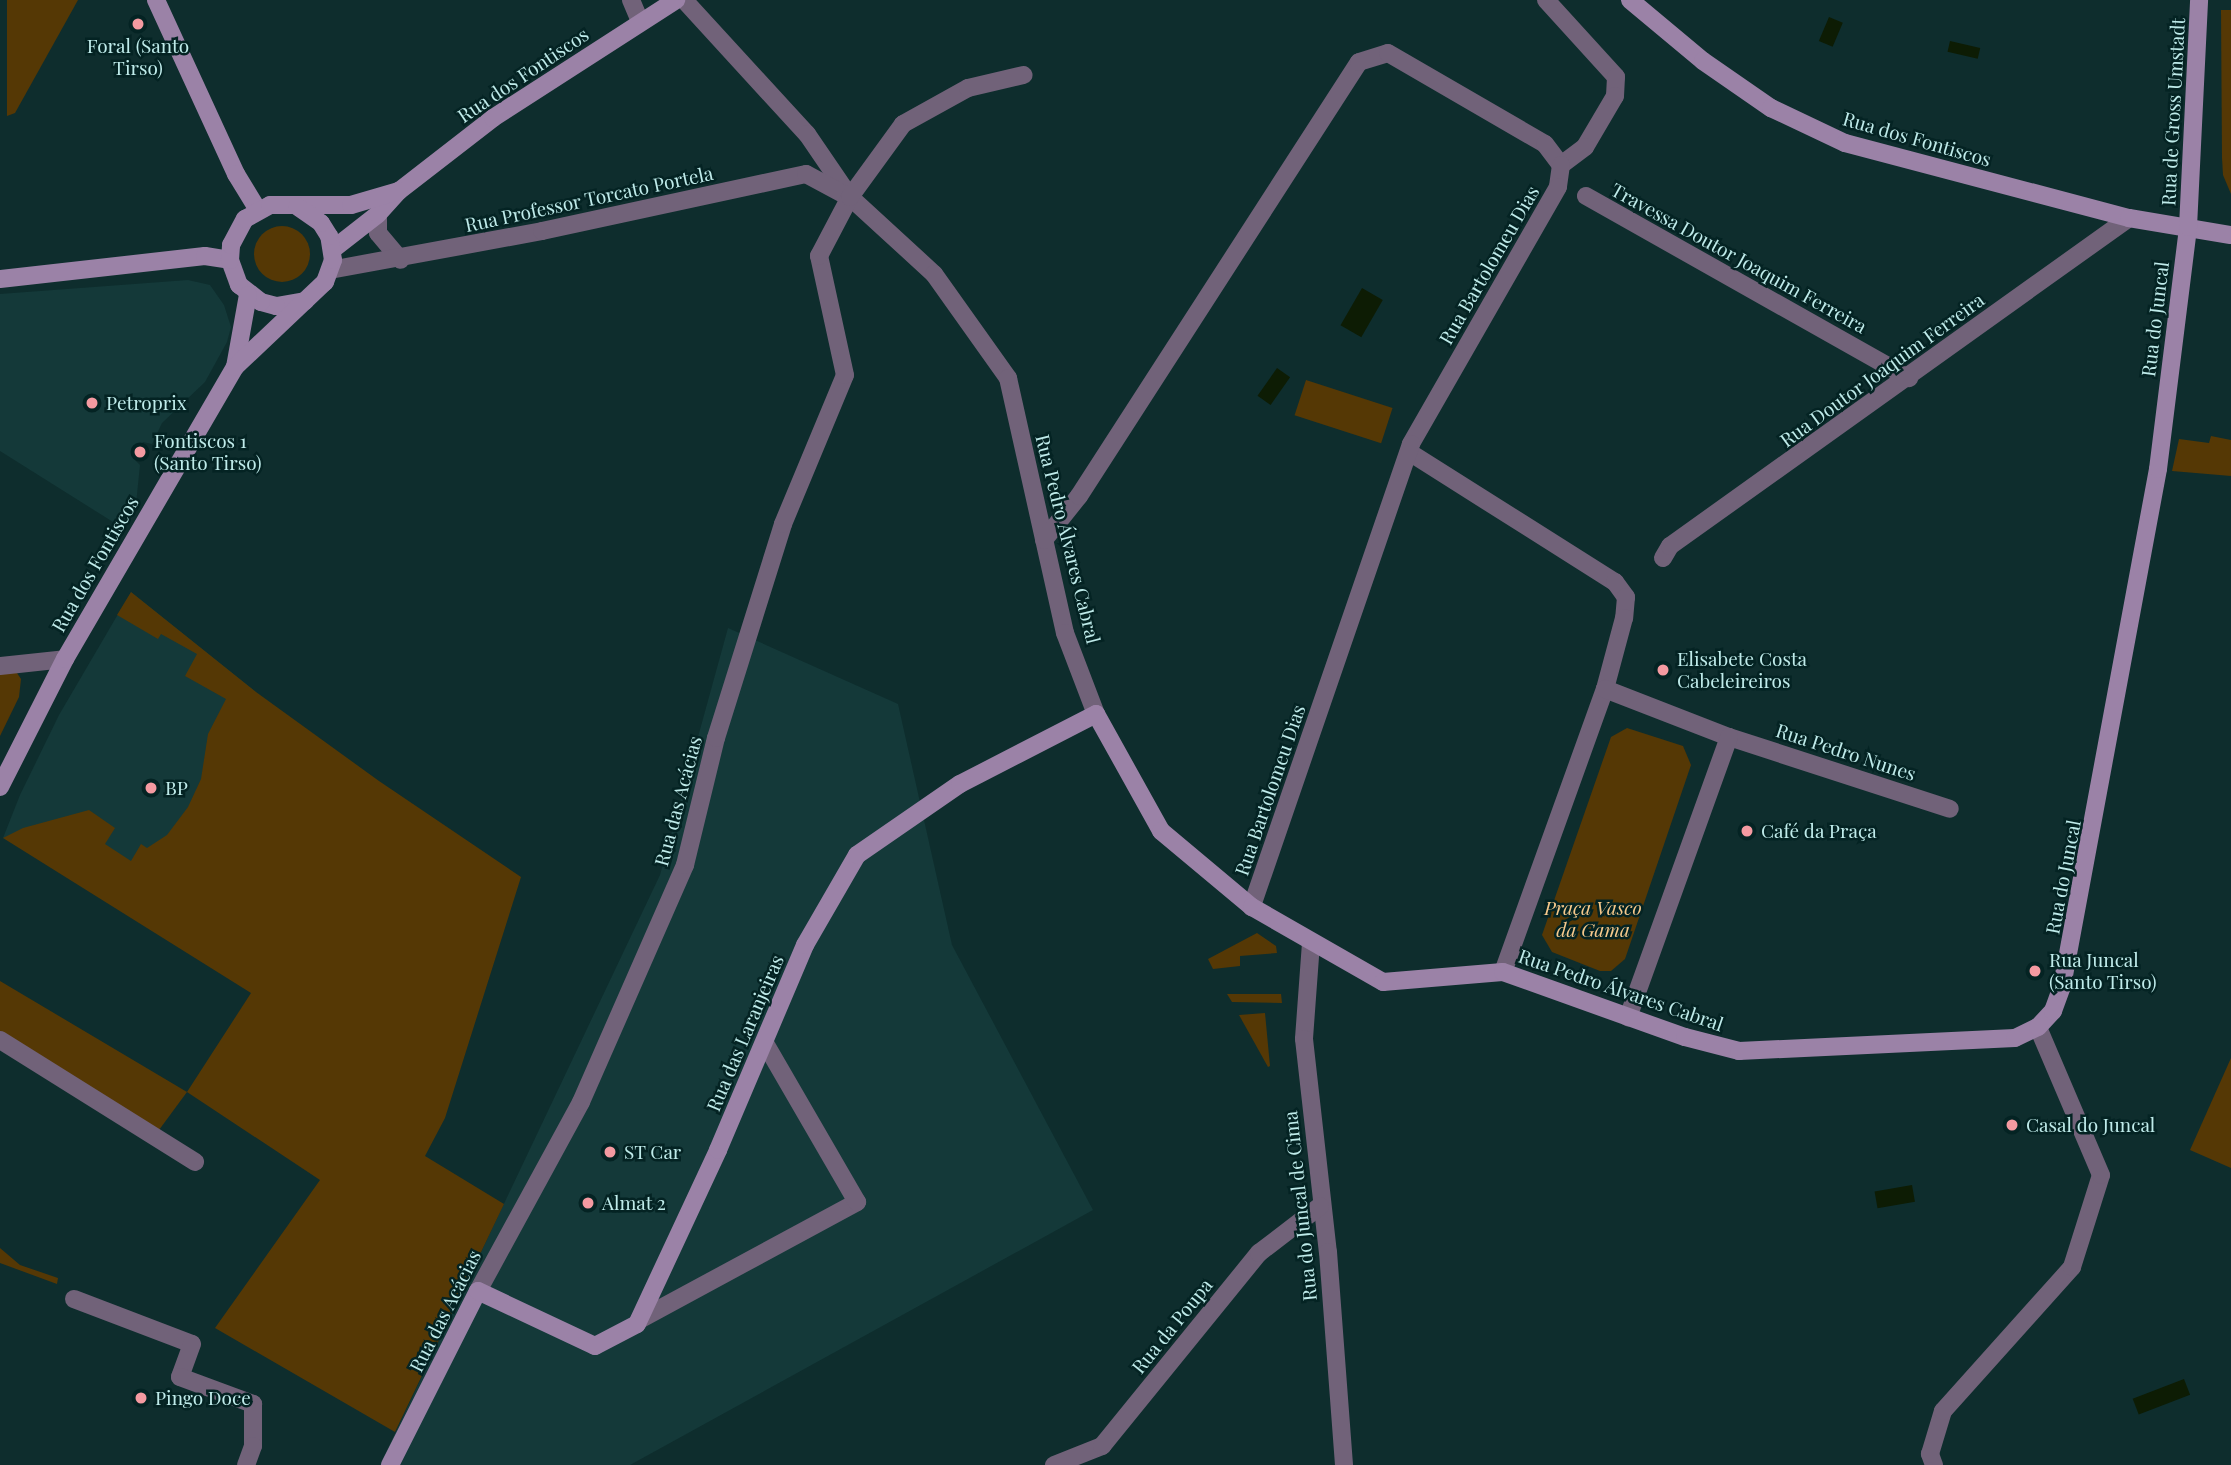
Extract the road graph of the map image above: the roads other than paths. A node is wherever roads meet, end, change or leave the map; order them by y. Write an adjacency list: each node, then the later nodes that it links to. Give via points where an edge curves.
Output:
1 (156, 0): 15 (street, via 236,174)
2 (631, 0): 8 (street)
3 (676, 0): 8 (street, Rua dos Fontiscos)
4 (684, 0): 13 (street, via 807,134)
5 (1546, 0): 10 (street, via 1616,76 1615,96 1585,147)
6 (1630, 0): 17 (street, Rua dos Fontiscos, via 1703,61 1771,108 1845,143)
7 (2199, 0): 18 (street, Rua de Gross Umstadt)
8 (640, 22): 11 (street, Rua dos Fontiscos, via 493,118)
9 (1024, 75): 13 (street, Rua das Acácias, via 968,88 903,124)
10 (1561, 165): 29 (street, Rua Bartolomeu Dias, via 1558,187); 30 (street, via 1545,145 1388,52 1359,62 1079,496)
11 (399, 191): 14 (street, via 351,205); 16 (street)
12 (1586, 196): 28 (street, Travessa Doutor Joaquim Ferreira)
13 (850, 197): 22 (street, Rua Professor Torcato Portela, via 806,174); 30 (street, Rua Pedro Álvares Cabral, via 934,274 1008,378); 48 (street, Rua das Acácias, via 819,256 845,375 783,524 716,738 685,865 581,1102)
14 (297, 206): 15 (street, via 270,205); 20 (street, via 321,223)
15 (258, 210): 21 (street, via 236,231)
16 (378, 214): 20 (street); 22 (street, via 378,233)
17 (2129, 218): 18 (street, Rua dos Fontiscos); 28 (street, Rua Doutor Joaquim Ferreira)
18 (2188, 227): 19 (street, Rua dos Fontiscos); 43 (street, Rua do Juncal, via 2158,470 2077,918 2062,986 2053,1011)
19 (2231, 235)
20 (332, 250): 23 (street)
21 (230, 260): 24 (street, via 205,257); 25 (street)
22 (401, 260): 23 (street, Rua Professor Torcato Portela)
23 (330, 270): 26 (street, via 316,293)
24 (0, 279)
25 (248, 295): 26 (street, via 276,306); 27 (street)
26 (305, 300): 27 (street)
27 (235, 367): 32 (street, Rua dos Fontiscos)
28 (1909, 378): 31 (street, Rua Doutor Joaquim Ferreira, via 1670,546)
29 (1409, 452): 34 (street, via 1615,582 1626,597); 39 (street, Rua Bartolomeu Dias)
30 (1044, 540): 35 (street, Rua Pedro Álvares Cabral, via 1065,633)
31 (1663, 558)
32 (65, 659): 33 (street); 37 (street, Rua dos Fontiscos)
33 (0, 666)
34 (1605, 689): 36 (street); 41 (street)
35 (1097, 714): 39 (street, Rua Pedro Álvares Cabral, via 1161,831); 45 (street, Rua das Laranjeiras, via 960,784 857,855 805,945)
36 (1729, 737): 38 (street, Rua Pedro Nunes); 42 (street)
37 (0, 787)
38 (1950, 809)
39 (1252, 907): 40 (street, Rua Pedro Álvares Cabral)
40 (1311, 943): 41 (street, Rua Pedro Álvares Cabral, via 1383,982); 47 (street, Rua do Juncal de Cima, via 1304,1039)
41 (1503, 972): 42 (street, Rua Pedro Álvares Cabral)
42 (1628, 1017): 43 (street, Rua Pedro Álvares Cabral, via 1739,1051 2015,1038)
43 (2038, 1027): 55 (street, via 2101,1175 2072,1267 1943,1411 1930,1454)
44 (0, 1040): 46 (street)
45 (765, 1044): 50 (street, Rua das Laranjeiras); 50 (street, via 857,1202)
46 (195, 1162)
47 (1320, 1206): 53 (street, Rua da Poupa, via 1259,1253 1102,1446); 54 (street, Rua do Juncal de Cima, via 1328,1251)
48 (478, 1291): 50 (street, via 596,1346); 52 (street, Rua das Acácias)
49 (74, 1299): 51 (street, via 192,1344 180,1377 253,1404 253,1446)
50 (639, 1320)
51 (246, 1465)
52 (390, 1465)
53 (1054, 1465)
54 (1344, 1465)
55 (1934, 1465)

